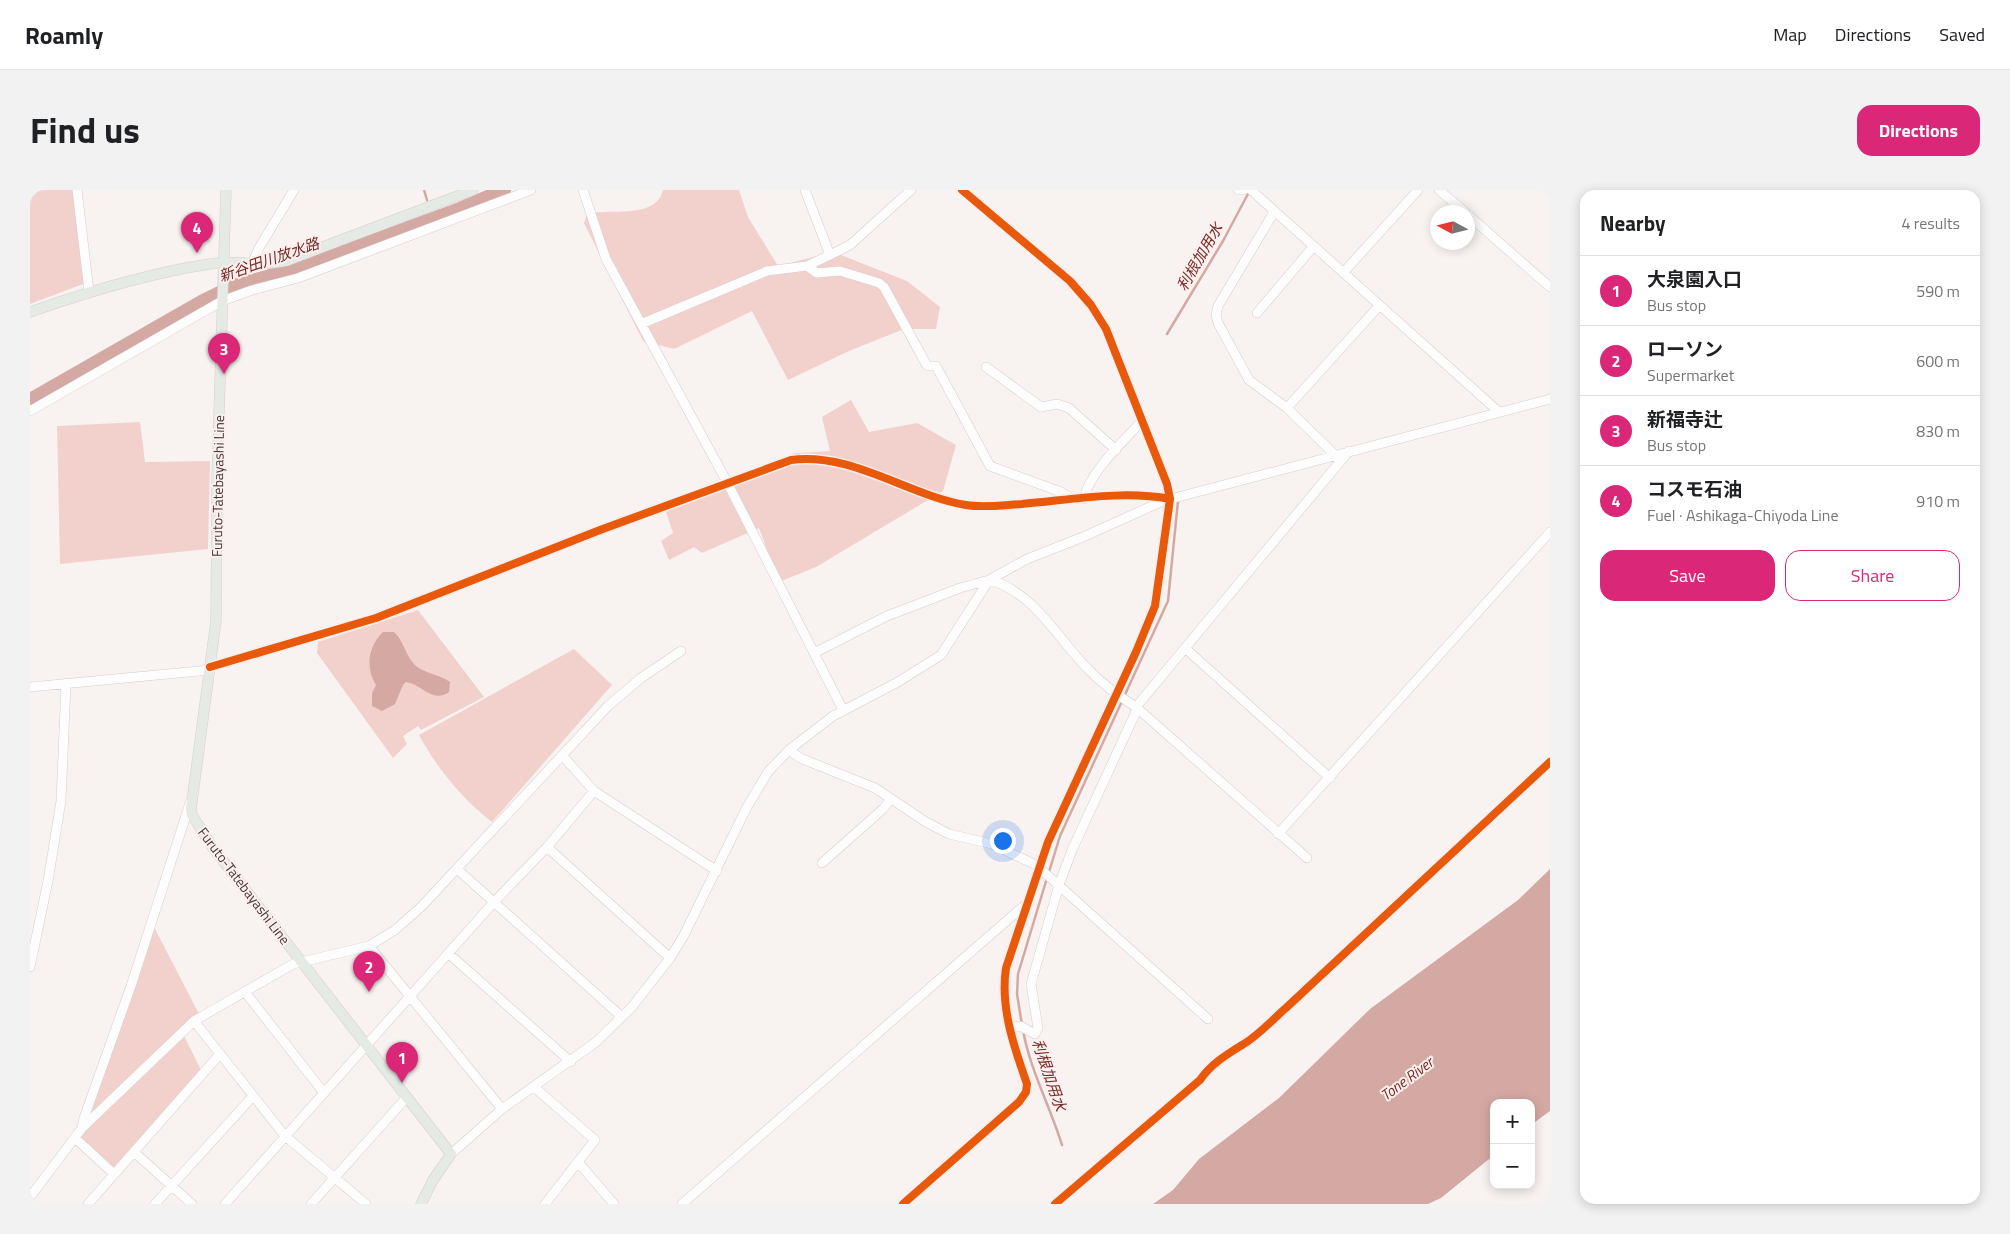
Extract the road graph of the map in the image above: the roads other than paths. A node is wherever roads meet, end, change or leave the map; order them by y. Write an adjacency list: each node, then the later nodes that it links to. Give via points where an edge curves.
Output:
1 (77, 190): 25 (street)
2 (226, 190): 20 (main road)
3 (294, 190): 21 (street)
4 (473, 190): 21 (main road, via 306,254 275,264)
5 (531, 190): 26 (street, via 298,278)
6 (583, 190): 30 (street, via 606,259)
7 (805, 190): 19 (street)
8 (911, 190): 19 (street, via 850,245)
9 (962, 190): 36 (street, via 1084,296 1106,330)
10 (1238, 190): 11 (street)
11 (1243, 190)
12 (1251, 190): 16 (street)
13 (1418, 190): 23 (street)
14 (1439, 190): 15 (street)
15 (1456, 205)
16 (1274, 212): 18 (street); 33 (street, via 1218,306 1216,315 1249,380)
17 (1475, 222): 24 (street)
18 (1313, 247): 23 (street); 29 (street)
19 (830, 255): 22 (street)
20 (223, 263): 21 (main road); 25 (main road); 26 (main road, Furuto-Tatebayashi Line)
21 (252, 264)
22 (807, 266): 30 (street, via 767,271); 43 (street, via 817,272 840,271 884,287 926,364 936,366 990,466 1061,492)
23 (1343, 274): 27 (street)
24 (1550, 287)
25 (89, 291): 28 (main road)
26 (222, 300): 34 (street); 49 (main road, Furuto-Tatebayashi Line, via 217,599)
27 (1379, 306): 33 (street); 35 (street)
28 (30, 312)
29 (1257, 313)
30 (641, 324): 40 (street)
31 (986, 367): 37 (street, via 1040,407 1057,404 1069,408)
32 (1550, 399): 35 (street)
33 (1287, 408): 39 (street)
34 (30, 411)
35 (1499, 412): 38 (street)
36 (1142, 421): 37 (street); 41 (street)
37 (1116, 450): 42 (street, via 1095,475)
38 (1349, 452): 39 (street); 46 (street)
39 (1334, 455): 41 (street)
40 (728, 484): 43 (street, via 792,460 808,458 835,461 940,500 968,505); 48 (street); 49 (street, via 600,530 376,618)
41 (1170, 498): 42 (street); 45 (street, via 1041,552); 52 (street, via 1155,606)
42 (1084, 499): 43 (street)
43 (1073, 500)
44 (1550, 532): 57 (street)
45 (989, 580): 48 (street, via 887,616); 52 (street, via 1024,599 1047,620 1086,668); 54 (street, via 941,655 898,682)
46 (1186, 649): 53 (street); 57 (street)
47 (681, 650): 56 (street, via 608,706)
48 (814, 653): 54 (street)
49 (210, 668): 50 (street); 60 (main road, Furuto-Tatebayashi Line)
50 (66, 685): 51 (street); 75 (street, via 61,801)
51 (30, 687)
52 (1121, 699): 53 (street); 66 (street, via 1050,836)
53 (1136, 707): 61 (street); 68 (street)
54 (843, 710): 55 (street)
55 (788, 750): 59 (street, via 874,788); 67 (street, via 754,792)
56 (562, 755): 58 (street); 65 (street)
57 (1330, 778): 61 (street)
58 (594, 791): 62 (street); 67 (street)
59 (891, 799): 64 (street); 66 (street, via 949,834 992,844)
60 (190, 802): 74 (main road, Furuto-Tatebayashi Line, via 192,815 213,848); 90 (street, via 152,925)
61 (1278, 834): 63 (street)
62 (547, 847): 69 (street); 73 (street)
63 (1307, 858)
64 (822, 863)
65 (458, 868): 69 (street); 71 (street, via 409,918)
66 (1039, 869): 68 (street); 70 (street)
67 (717, 870): 73 (street)
68 (1059, 886): 79 (street); 81 (street, via 1031,984 1038,1028 1035,1034 1020,1026)
69 (494, 902): 72 (street); 78 (street)
70 (1028, 902): 81 (street, via 1004,980 1006,1012); 109 (street)
71 (369, 946): 74 (street); 77 (street)
72 (449, 954): 77 (street); 84 (street)
73 (670, 958): 78 (street)
74 (301, 961): 76 (street); 82 (main road, Furuto-Tatebayashi Line)
75 (30, 967)
76 (245, 992): 80 (street); 86 (street)
77 (412, 996): 82 (street); 89 (street)
78 (622, 1017): 84 (street)
79 (1208, 1019)
80 (194, 1021): 83 (street); 90 (street)
81 (1011, 1027): 110 (street, via 1027,1084 1022,1099)
82 (367, 1046): 86 (street); 88 (main road, Furuto-Tatebayashi Line)
83 (220, 1054): 87 (street); 93 (street)
84 (571, 1062): 85 (street)
85 (534, 1087): 89 (street); 95 (street, via 595,1140)
86 (324, 1093): 91 (street)
87 (253, 1096): 91 (street); 98 (street)
88 (407, 1097): 94 (main road, Furuto-Tatebayashi Line); 97 (street)
89 (502, 1109): 94 (street)
90 (82, 1128): 92 (street)
91 (285, 1136): 97 (street); 103 (street)
92 (75, 1138): 96 (street); 99 (street)
93 (134, 1152): 96 (street); 98 (street)
94 (451, 1154): 106 (main road)
95 (578, 1162): 107 (street); 108 (street)
96 (114, 1174): 100 (street)
97 (334, 1178): 104 (street); 105 (street)
98 (171, 1186): 101 (street); 102 (street)
99 (30, 1197)
100 (88, 1204)
101 (155, 1204)
102 (192, 1204)
103 (224, 1204)
104 (311, 1204)
105 (366, 1204)
106 (421, 1204)
107 (545, 1204)
108 (614, 1204)
109 (682, 1204)
110 (903, 1204)

